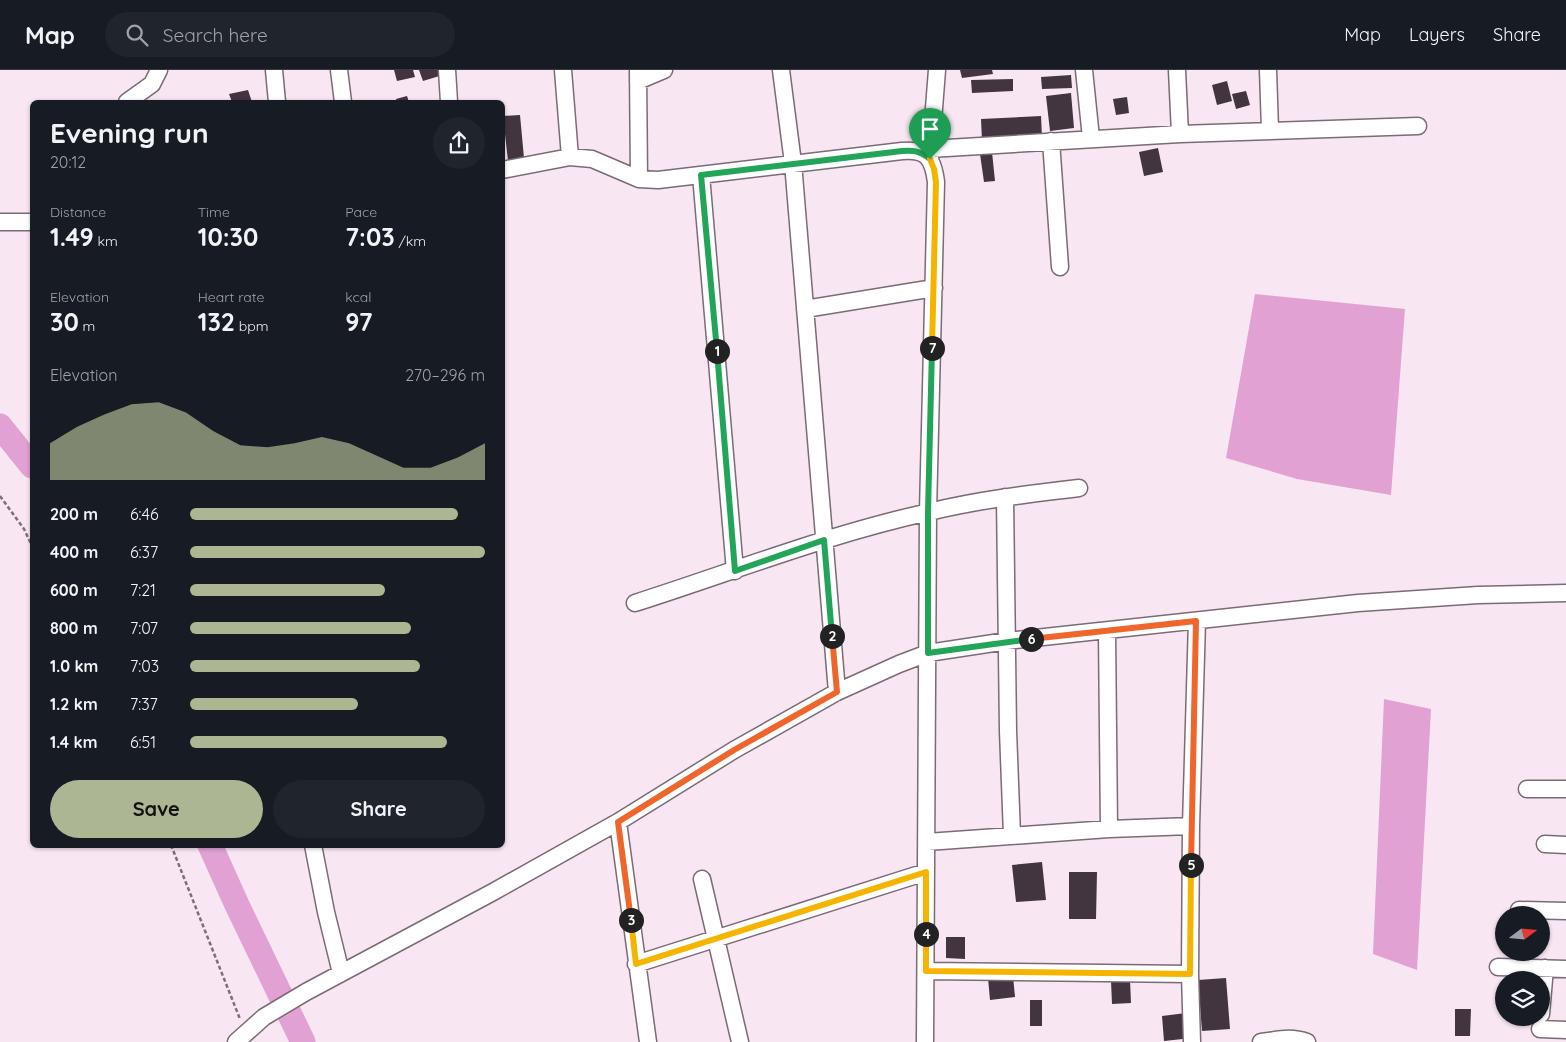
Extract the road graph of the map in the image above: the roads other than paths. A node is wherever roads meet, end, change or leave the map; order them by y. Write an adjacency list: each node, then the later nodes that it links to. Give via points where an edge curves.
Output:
1 (159, 70): 13 (street, via 152,84)
2 (274, 70): 14 (street)
3 (339, 70): 15 (street)
4 (446, 70): 16 (street)
5 (563, 70): 23 (street)
6 (664, 70): 12 (street)
7 (781, 70): 24 (street)
8 (938, 70): 22 (street)
9 (1084, 70): 20 (street)
10 (1177, 70): 19 (street)
11 (1268, 70): 18 (street)
12 (638, 76): 27 (street)
13 (130, 100)
14 (277, 100)
15 (343, 100)
16 (449, 100)
17 (1418, 126): 18 (street)
18 (1270, 130): 19 (street)
19 (1180, 134): 20 (street)
20 (1091, 138): 21 (street)
21 (1051, 141): 22 (street); 30 (street)
22 (930, 154): 24 (street, via 914,150); 31 (street, via 936,182)
23 (570, 157): 25 (street); 27 (street, via 592,159)
24 (793, 163): 26 (street); 32 (street)
25 (505, 169)
26 (701, 175): 27 (street); 37 (street)
27 (640, 179)
28 (0, 222): 29 (street)
29 (30, 222)
30 (1060, 267)
31 (934, 288): 32 (street); 35 (street)
32 (805, 308): 36 (street)
33 (1079, 488): 34 (street)
34 (1005, 497): 35 (street); 42 (street)
35 (928, 512): 36 (street); 43 (street)
36 (824, 540): 37 (street); 44 (street)
37 (735, 571): 39 (street)
38 (1566, 592): 40 (street, via 1358,603)
39 (635, 603)
40 (1196, 621): 41 (street); 48 (street)
41 (1107, 631): 42 (street); 49 (street)
42 (1007, 641): 43 (street); 50 (street)
43 (928, 653): 44 (street); 51 (street)
44 (837, 692): 47 (street, via 734,750)
45 (1526, 789): 46 (street)
46 (1566, 789)
47 (618, 822): 60 (street); 66 (street)
48 (1191, 826): 49 (street); 67 (street)
49 (1109, 828): 50 (street)
50 (1012, 836): 51 (street)
51 (927, 842): 55 (street)
52 (1545, 844): 53 (street)
53 (1566, 845)
54 (314, 848): 66 (street)
55 (926, 872): 59 (street); 64 (street)
56 (702, 879): 59 (street)
57 (1550, 910): 58 (street)
58 (1566, 910)
59 (716, 940): 60 (street); 72 (street)
60 (636, 964): 71 (street)
61 (1498, 967): 62 (street)
62 (1545, 968): 63 (street); 65 (street)
63 (1566, 969)
64 (926, 971): 67 (street); 73 (street)
65 (1545, 971)
66 (341, 973): 70 (street, via 264,1017)
67 (1190, 974): 74 (street)
68 (1540, 1026): 69 (street)
69 (1566, 1030)
70 (241, 1037)
71 (648, 1042)
72 (740, 1042)
73 (925, 1042)
74 (1192, 1042)
75 (1261, 1042): 76 (street, via 1296,1038)
76 (1307, 1042)

